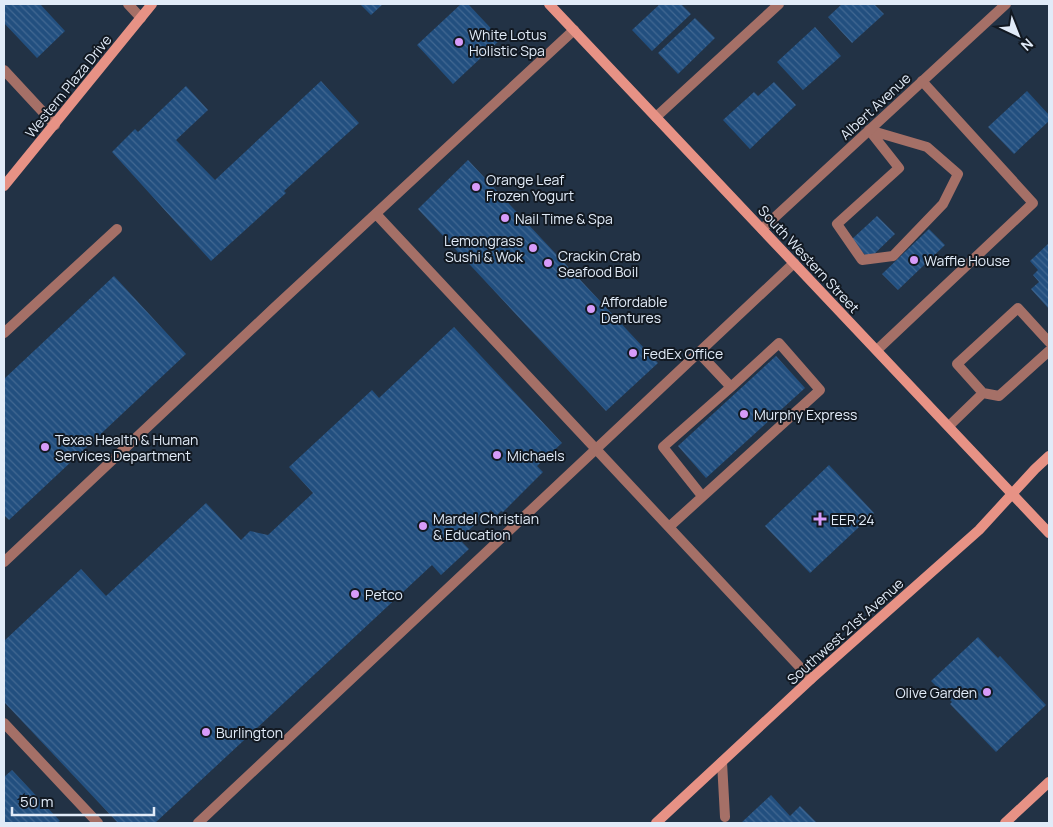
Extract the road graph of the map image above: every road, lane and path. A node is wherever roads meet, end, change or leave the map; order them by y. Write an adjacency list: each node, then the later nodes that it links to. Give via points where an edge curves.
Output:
1 (128, 4): 6 (street)
2 (152, 4): 6 (main road, Western Plaza Drive)
3 (779, 4): 10 (street)
4 (1006, 4): 9 (street, Albert Avenue)
5 (551, 5): 7 (main road, South Western Street)
6 (141, 18): 11 (main road, Western Plaza Drive)
7 (574, 30): 10 (main road, South Western Street); 14 (street)
8 (4, 70): 11 (street)
9 (922, 81): 12 (street, Albert Avenue); 20 (street, via 1033,203)
10 (656, 117): 16 (main road, South Western Street)
11 (55, 124): 13 (main road, Western Plaza Drive)
12 (869, 130): 12 (street, via 899,168 837,224 862,260 893,256 944,204 958,174 927,147); 16 (street, Albert Avenue)
13 (4, 186)
14 (376, 214): 31 (street); 40 (street)
15 (117, 229): 18 (street)
16 (762, 229): 17 (main road, South Western Street)
17 (794, 263): 20 (main road, South Western Street); 22 (street)
18 (4, 334)
19 (1049, 342): 24 (street, via 1018,308 957,364)
20 (877, 350): 28 (main road, South Western Street)
21 (1049, 351): 24 (street, via 999,396)
22 (699, 352): 23 (street); 31 (street)
23 (738, 384): 26 (street, via 759,367 779,343 820,390); 37 (street, via 692,427 663,447)
24 (983, 393): 28 (street)
25 (790, 401): 26 (street)
26 (797, 410): 29 (street)
27 (772, 418): 29 (street)
28 (949, 426): 36 (main road, South Western Street)
29 (779, 427): 32 (street)
30 (744, 443): 32 (street)
31 (596, 450): 38 (street); 47 (street)
32 (752, 452): 35 (street)
33 (1049, 456): 36 (main road, Southwest 21st Avenue)
34 (724, 462): 35 (street)
35 (732, 470): 37 (street)
36 (1012, 494): 39 (main road, South Western Street); 41 (main road, Southwest 21st Avenue, via 960,548)
37 (702, 496): 38 (street)
38 (669, 527): 41 (street)
39 (1049, 533)
40 (4, 562)
41 (811, 679): 43 (main road, Southwest 21st Avenue)
42 (4, 723): 46 (street)
43 (722, 762): 45 (street); 48 (main road, Southwest 21st Avenue)
44 (1049, 782): 49 (main road)
45 (725, 817)
46 (98, 823)
47 (198, 823)
48 (656, 823)
49 (1005, 823)

